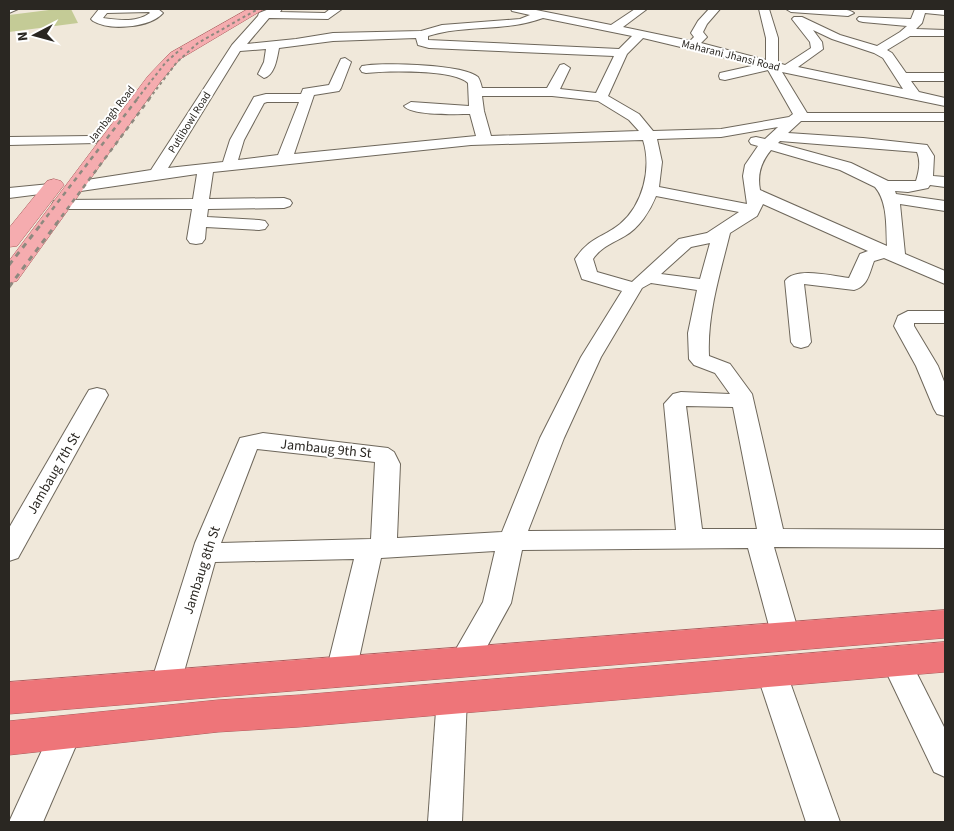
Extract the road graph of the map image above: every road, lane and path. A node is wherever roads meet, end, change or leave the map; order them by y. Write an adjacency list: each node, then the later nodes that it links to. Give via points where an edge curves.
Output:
1 (13, 9): 9 (street)
2 (277, 9): 11 (street)
3 (337, 9): 11 (street, via 328,16)
4 (516, 9): 10 (street, Maharani Jhansi Road)
5 (642, 9): 20 (street)
6 (715, 9): 26 (street, via 702,23 697,32 701,37)
7 (764, 9): 34 (street, via 772,38)
8 (920, 9): 14 (street); 18 (street)
9 (9, 10)
10 (537, 11): 17 (street, Maharani Jhansi Road); 22 (street, via 522,22 442,28)
11 (252, 12): 28 (street, Putlibowl Road, via 252,32); 31 (main road)
12 (793, 12): 13 (street); 30 (street, via 836,37); 38 (street, via 816,42 817,49)
13 (848, 12)
14 (945, 12)
15 (598, 14): 17 (street)
16 (863, 19): 18 (street)
17 (583, 23): 19 (street); 20 (street, Maharani Jhansi Road)
18 (912, 27): 21 (street); 30 (street)
19 (556, 28)
20 (613, 29): 24 (street, Maharani Jhansi Road)
21 (945, 33)
22 (422, 34): 25 (street, via 421,41 425,43); 27 (street, via 334,36)
23 (545, 35): 29 (street)
24 (640, 35): 26 (street, Maharani Jhansi Road); 32 (street)
25 (481, 45): 29 (street); 37 (street)
26 (693, 45): 34 (street, Maharani Jhansi Road)
27 (273, 46): 28 (street); 39 (street)
28 (236, 48): 63 (street, Putlibowl Road)
29 (534, 48): 32 (street)
30 (878, 50): 41 (street, via 888,56)
31 (171, 52): 55 (main road, Jambagh Road, via 134,84); 66 (main road, via 154,79)
32 (622, 53): 46 (street)
33 (345, 62): 47 (street, via 334,88 308,92)
34 (772, 66): 38 (street, Maharani Jhansi Road); 40 (street); 51 (street, via 801,115)
35 (564, 68): 44 (street)
36 (366, 69): 37 (street, via 465,73)
37 (472, 69): 43 (street)
38 (787, 69): 45 (street, Maharani Jhansi Road)
39 (264, 74)
40 (725, 76)
41 (903, 77): 42 (street); 45 (street)
42 (945, 77)
43 (476, 92): 44 (street); 50 (street)
44 (552, 92): 46 (street)
45 (913, 94): 48 (street, Maharani Jhansi Road)
46 (601, 97): 54 (street, via 641,124)
47 (307, 98): 60 (street); 61 (street, via 263,94 237,140)
48 (939, 101): 52 (street)
49 (411, 106): 50 (street)
50 (477, 110): 56 (street)
51 (795, 118): 52 (street, via 927,117); 53 (street); 58 (street)
52 (945, 120)
53 (729, 132): 54 (street); 58 (street)
54 (649, 136): 56 (street); 67 (street, via 655,157)
55 (91, 140): 57 (street); 59 (main road, Jambagh Road)
56 (485, 140): 60 (street)
57 (9, 141)
58 (772, 141): 64 (street, via 863,142 922,148 927,157); 68 (street, via 866,175); 70 (street, via 757,155 751,170)
59 (79, 154)
60 (284, 159): 61 (street)
61 (229, 166): 62 (street)
62 (205, 170): 63 (street); 73 (street)
63 (156, 174): 66 (street)
64 (924, 180): 65 (street); 68 (street, via 916,187)
65 (945, 182)
66 (62, 189): 69 (street); 73 (street); 77 (main road); 79 (main road)
67 (650, 190): 70 (street); 81 (street, via 647,202 631,223 591,247 584,259 589,275)
68 (886, 192): 72 (street); 78 (street, via 895,225)
69 (9, 193)
70 (752, 201): 75 (street); 78 (street)
71 (284, 203): 73 (street)
72 (945, 206)
73 (199, 213): 74 (street); 76 (street)
74 (259, 224)
75 (722, 231): 81 (street, via 713,237 685,243); 82 (street)
76 (196, 239)
77 (9, 241)
78 (890, 254): 80 (street); 84 (street, via 866,258 854,284 800,278 794,281)
79 (9, 276)
80 (945, 278)
81 (640, 283): 82 (street); 93 (street, via 590,357 552,438)
82 (707, 286): 87 (street, via 698,333 699,359 723,369 741,394)
83 (945, 317): 85 (street, via 917,316 904,320 904,326)
84 (801, 342)
85 (936, 366): 88 (street)
86 (97, 395): 95 (street, Jambaug 7th St)
87 (742, 401): 90 (street); 91 (street, via 686,398 675,404)
88 (945, 408)
89 (243, 455): 94 (street, Jambaug 9th St, via 248,442 263,441 380,454 386,458 388,464); 96 (street, Jambaug 8th St)
90 (765, 538): 91 (street); 92 (street); 98 (street)
91 (690, 539): 93 (street)
92 (945, 539)
93 (511, 540): 94 (street); 101 (street, via 497,603)
94 (377, 548): 96 (street); 103 (street)
95 (9, 551)
96 (204, 554): 104 (street, Jambaug 8th St)
97 (945, 624): 98 (highway)
98 (786, 637): 101 (highway)
99 (945, 657): 100 (highway)
100 (896, 661): 102 (highway); 109 (street)
101 (463, 663): 103 (highway)
102 (771, 671): 105 (highway); 112 (street)
103 (341, 672): 104 (highway)
104 (165, 686): 106 (highway)
105 (452, 697): 107 (highway, via 299,712 218,716); 111 (street)
106 (9, 698)
107 (65, 734): 108 (highway); 110 (street)
108 (9, 738)
109 (945, 762)
110 (26, 822)
111 (445, 822)
112 (823, 822)

